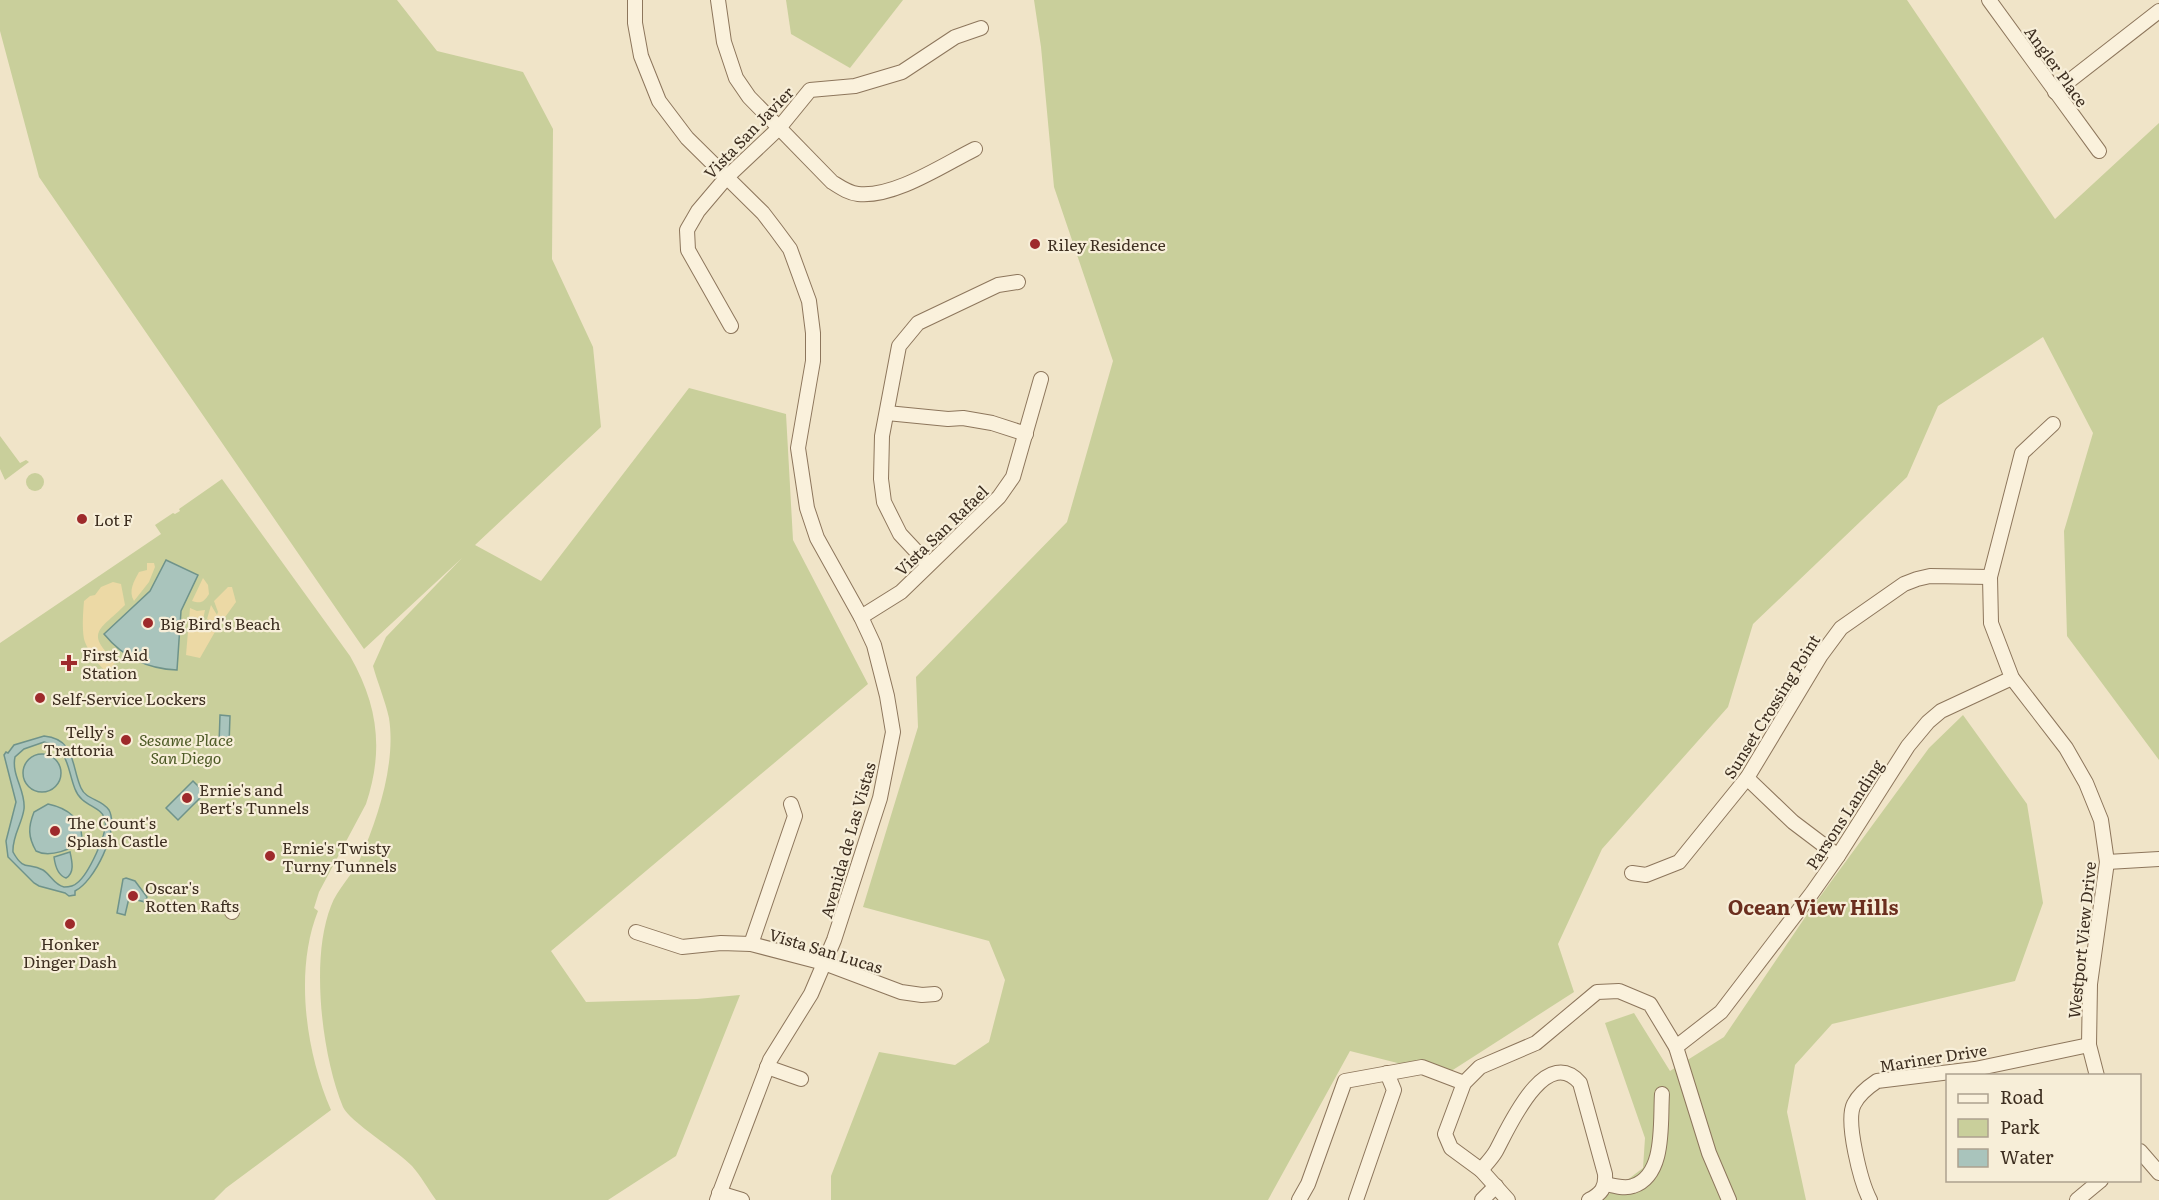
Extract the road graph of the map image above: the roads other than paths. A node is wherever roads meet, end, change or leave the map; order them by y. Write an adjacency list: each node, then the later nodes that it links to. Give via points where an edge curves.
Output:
1 (635, 0): 10 (street, Avenida de Las Vistas, via 637,39 652,87 676,126)
2 (718, 0): 7 (street, via 724,42 736,78)
3 (1989, 0): 6 (street, Angler Place)
4 (2159, 11): 6 (street)
5 (981, 28): 7 (street, Vista San Javier, via 955,37 896,74 855,86 810,90)
6 (2055, 92): 9 (street, Angler Place)
7 (779, 128): 8 (street, via 832,182 858,194 899,187); 10 (street, Vista San Javier)
8 (975, 149)
9 (2099, 152)
10 (726, 178): 12 (street, Vista San Javier, via 687,230 688,250); 19 (street, Avenida de Las Vistas, via 764,213 790,249 809,301 813,361 798,448 802,479 817,537)
11 (1018, 282): 14 (street, via 998,285 918,323 899,346)
12 (731, 326)
13 (1041, 379): 16 (street, Vista San Rafael)
14 (887, 413): 16 (street, via 963,418); 17 (street, via 880,465 884,502 900,534)
15 (2053, 424): 18 (street, Westport View Drive, via 2022,453)
16 (1026, 434): 17 (street, Vista San Rafael, via 1013,477 999,497)
17 (928, 564): 19 (street, Vista San Rafael, via 901,592)
18 (1990, 577): 20 (street, Westport View Drive, via 1991,622); 21 (street, Sunset Crossing Point, via 1917,579 1841,628)
19 (861, 616): 29 (street, Avenida de Las Vistas, via 880,665 893,732 880,798)
20 (2012, 678): 23 (street, Parsons Landing, via 1941,711 1928,722 1908,746); 25 (street, Westport View Drive, via 2081,773 2101,820)
21 (1748, 778): 23 (street, via 1793,822); 26 (street, Sunset Crossing Point, via 1680,862 1646,875)
22 (791, 804): 28 (street, via 795,816)
23 (1838, 856): 32 (street, Parsons Landing, via 1721,1012)
24 (2159, 859): 25 (street)
25 (2107, 862): 31 (street, Westport View Drive, via 2090,984)
26 (1632, 873)
27 (636, 932): 28 (street, Vista San Lucas, via 682,947)
28 (751, 944): 29 (street, Vista San Lucas)
29 (824, 963): 30 (street, Vista San Lucas, via 902,992); 33 (street, Avenida de Las Vistas, via 811,994)
30 (935, 994)
31 (2089, 1046): 34 (street, Mariner Drive); 37 (street, Westport View Drive)
32 (1676, 1047): 40 (street, via 1650,1004 1619,992 1597,992 1536,1043 1480,1067); 55 (street, via 1709,1153)
33 (767, 1067): 39 (street); 48 (street, Avenida de Las Vistas)
34 (1976, 1072): 36 (street, Mariner Drive)
35 (1387, 1073): 40 (street, via 1422,1067); 50 (street, via 1345,1081); 51 (street, via 1394,1090)
36 (1954, 1074)
37 (2096, 1074)
38 (1946, 1075): 56 (street, Mariner Drive, via 1877,1081 1859,1096 1851,1114 1852,1127 1862,1183)
39 (801, 1079)
40 (1464, 1083): 43 (street, via 1445,1134 1450,1148)
41 (1662, 1094): 46 (street, via 1655,1168 1633,1186)
42 (2141, 1153): 44 (street)
43 (1481, 1170): 46 (street, via 1494,1155 1532,1089 1557,1074 1568,1074 1580,1083); 47 (street)
44 (2159, 1173)
45 (2099, 1182): 57 (street)
46 (1606, 1184): 54 (street)
47 (1496, 1186): 52 (street); 53 (street)
48 (718, 1196): 49 (street)
49 (742, 1200)
50 (1299, 1200)
51 (1356, 1200)
52 (1482, 1200)
53 (1508, 1200)
54 (1589, 1200)
55 (1729, 1200)
56 (1870, 1200)
57 (2077, 1200)

